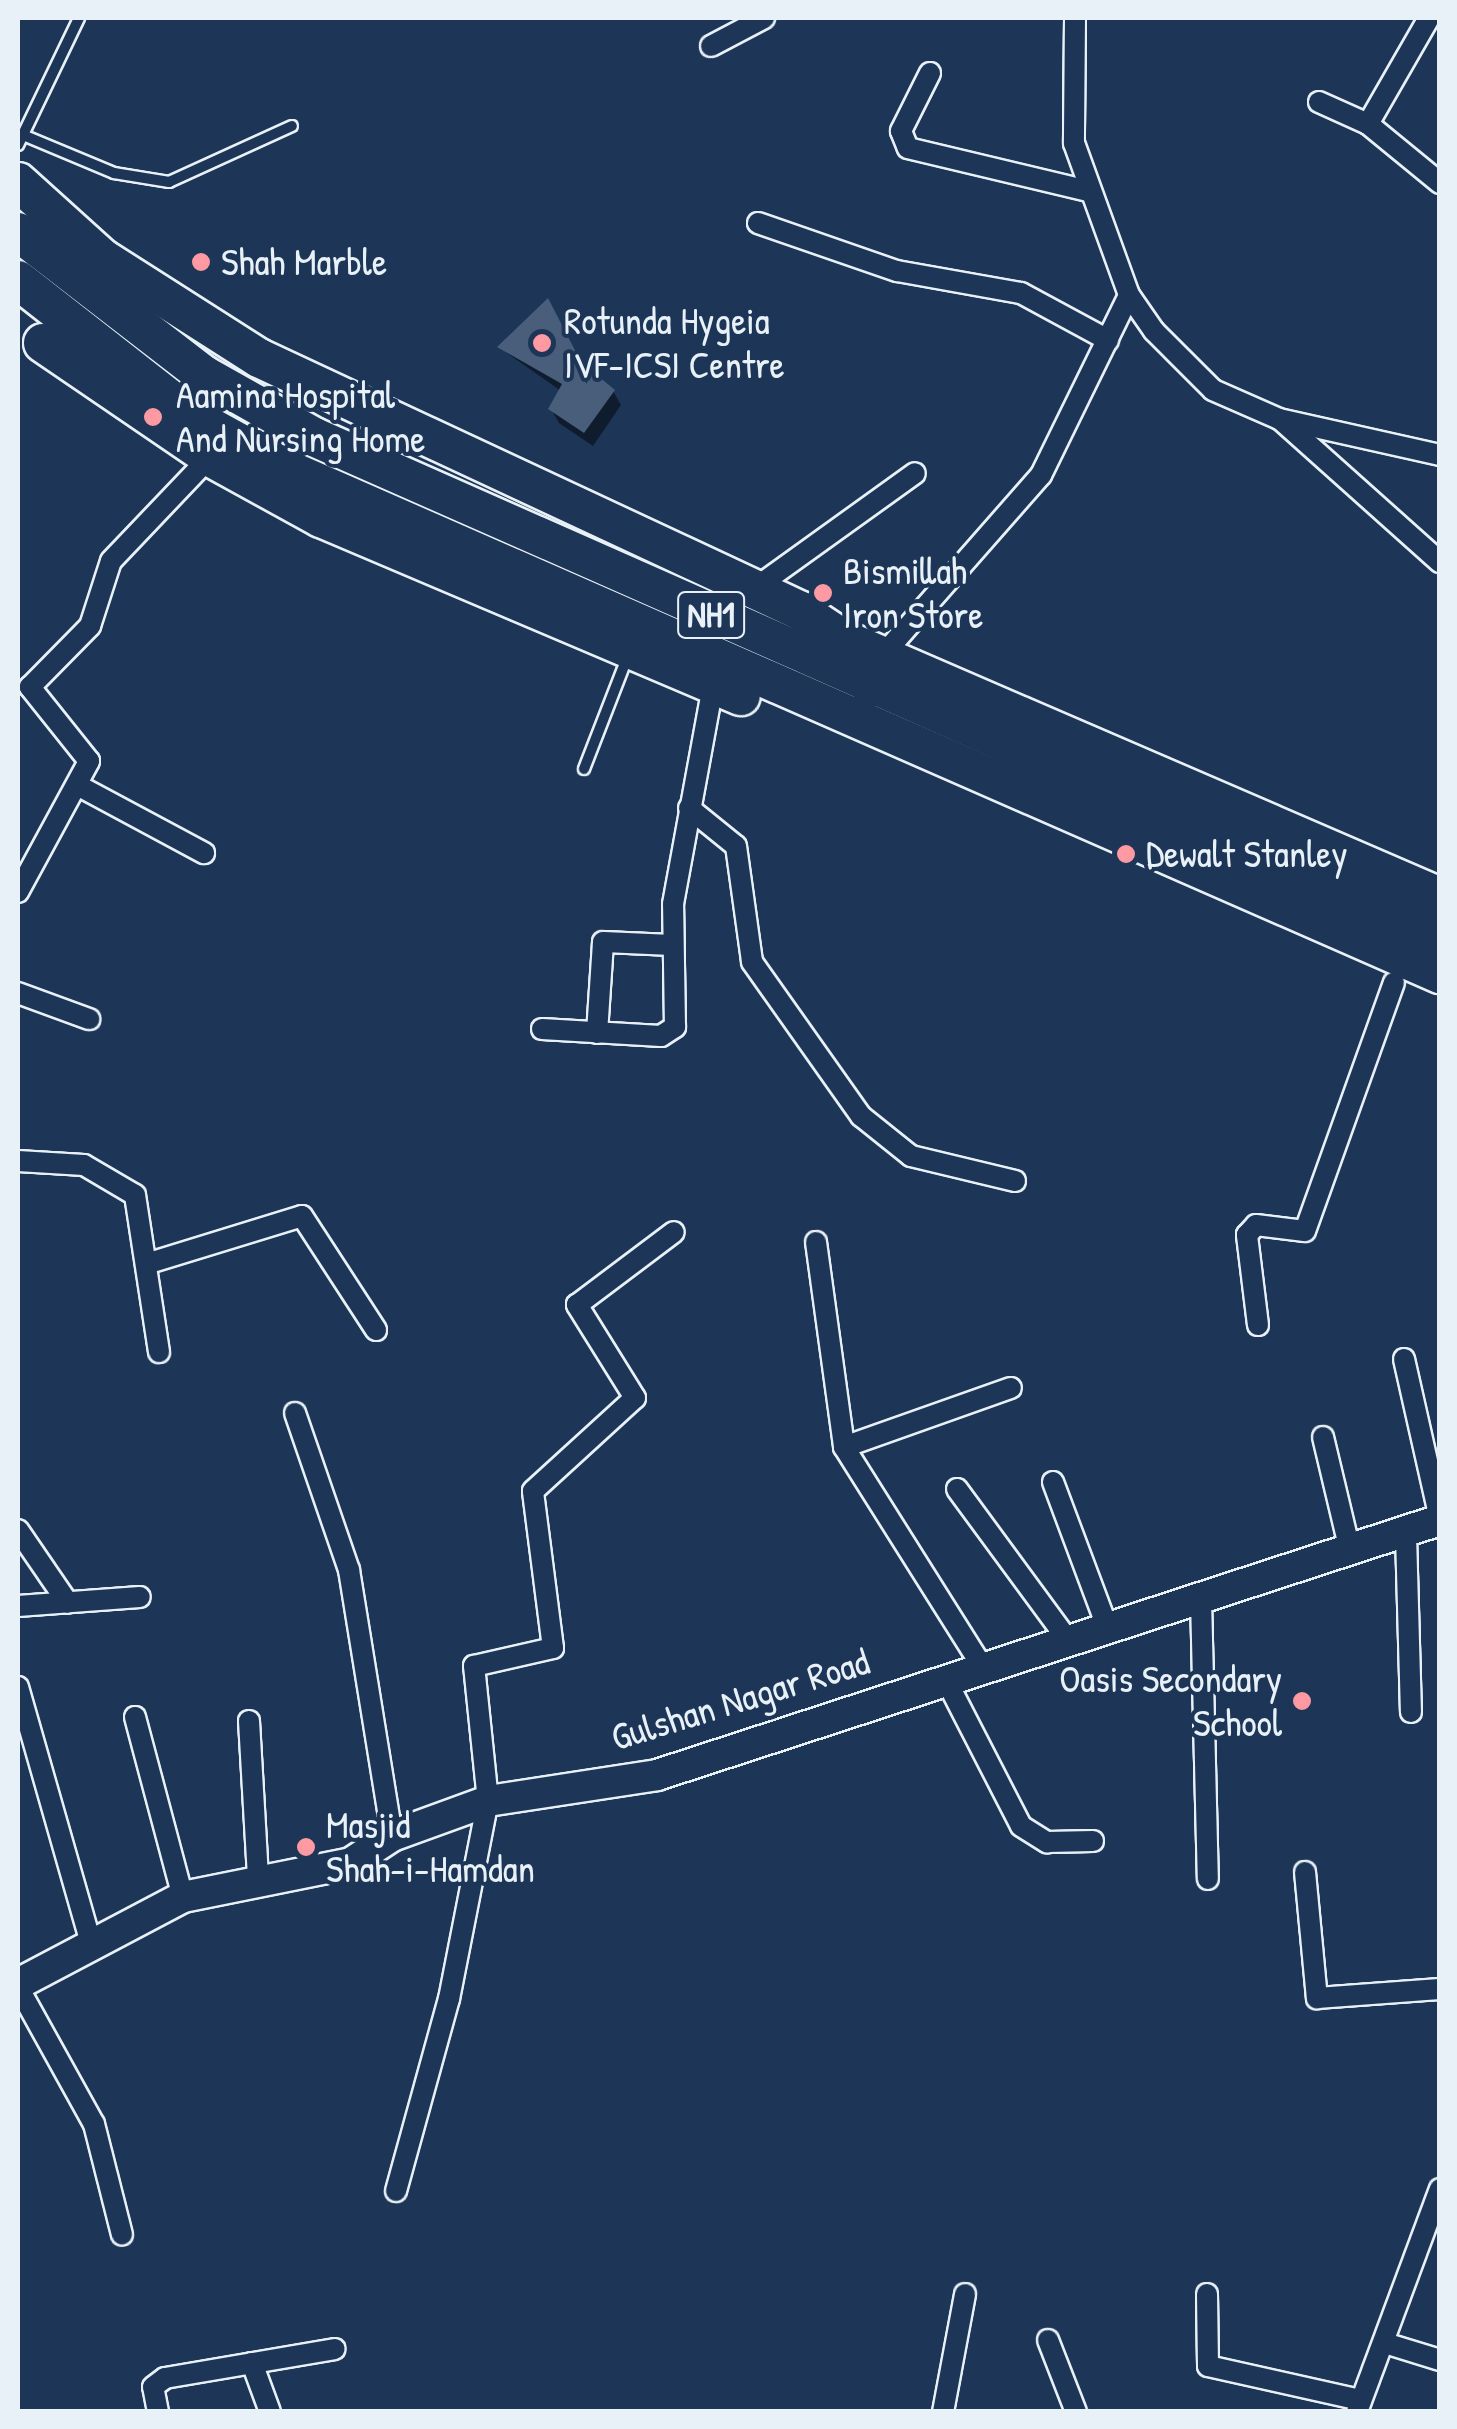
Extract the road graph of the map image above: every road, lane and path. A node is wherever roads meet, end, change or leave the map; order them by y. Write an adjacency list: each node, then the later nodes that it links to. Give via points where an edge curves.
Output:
1 (79, 18): 10 (lane)
2 (764, 18): 5 (street)
3 (1075, 18): 13 (street, via 1071,115)
4 (1428, 18): 8 (street)
5 (711, 46)
6 (930, 72): 13 (street, via 901,131 908,148)
7 (1319, 102): 8 (street)
8 (1368, 124): 12 (street)
9 (292, 126): 10 (lane, via 169,182 114,173)
10 (20, 140)
11 (18, 182): 26 (highway, via 102,258 259,358)
12 (1440, 183)
13 (1089, 191): 17 (street)
14 (758, 223): 19 (street, via 897,271 1021,293)
15 (18, 232): 28 (highway, NH1, via 141,332 260,410)
16 (21, 293): 20 (highway, NH1)
17 (1129, 295): 19 (street); 21 (street, via 1213,390)
18 (30, 338): 20 (highway); 23 (highway)
19 (1108, 340): 28 (street, via 1041,475)
20 (110, 356): 27 (highway, NH1, via 240,446)
21 (1279, 419): 22 (street); 25 (street)
22 (1440, 455)
23 (210, 457): 27 (highway, via 321,518); 31 (street, via 111,562 90,626 30,686 88,752)
24 (915, 473): 26 (street)
25 (1440, 562)
26 (758, 586): 28 (highway, via 843,638)
27 (634, 637): 29 (highway); 30 (lane); 38 (highway, NH1)
28 (877, 672): 35 (highway); 36 (highway, NH1)
29 (713, 685): 32 (street); 39 (highway, via 889,754)
30 (584, 769)
31 (79, 786): 33 (street); 34 (street)
32 (690, 808): 37 (street); 46 (street, via 736,846 752,962 861,1116 911,1156)
33 (204, 854)
34 (18, 892)
35 (1440, 897)
36 (1440, 935)
37 (672, 945): 44 (street, via 604,942); 44 (street, via 675,1027 661,1036)
38 (1440, 974)
39 (1394, 982): 41 (highway); 50 (street, via 1305,1231 1256,1225 1247,1235)
40 (18, 993): 42 (street)
41 (1440, 1002)
42 (90, 1019)
43 (542, 1029): 44 (street)
44 (597, 1033)
45 (18, 1161): 49 (street, via 74,1162 128,1189 139,1202)
46 (1015, 1181)
47 (674, 1232): 76 (street, via 577,1305 635,1398 533,1491 555,1642 547,1654 474,1666)
48 (816, 1242): 57 (street)
49 (146, 1264): 51 (street, via 302,1216); 52 (street)
50 (1258, 1325)
51 (376, 1330)
52 (160, 1352)
53 (1404, 1360): 60 (street)
54 (1011, 1388): 57 (street)
55 (295, 1413): 77 (street, via 349,1570)
56 (1323, 1437): 63 (street)
57 (844, 1447): 70 (street)
58 (1053, 1482): 68 (street)
59 (957, 1489): 69 (street)
60 (1440, 1520): 62 (street, Gulshan Nagar Road)
61 (18, 1530): 66 (street)
62 (1406, 1534): 63 (street, Gulshan Nagar Road); 73 (street)
63 (1350, 1550): 65 (street, Gulshan Nagar Road)
64 (140, 1597): 66 (street)
65 (1201, 1599): 68 (street, Gulshan Nagar Road); 81 (street)
66 (68, 1602): 67 (street)
67 (18, 1606)
68 (1106, 1624): 69 (street, Gulshan Nagar Road)
69 (1065, 1636): 70 (street, Gulshan Nagar Road)
70 (980, 1663): 71 (street, Gulshan Nagar Road)
71 (945, 1678): 76 (street, Gulshan Nagar Road, via 657,1775); 78 (street, via 1020,1826 1047,1842)
72 (18, 1688): 83 (street)
73 (1411, 1712)
74 (135, 1717): 82 (street)
75 (248, 1720): 80 (street)
76 (488, 1800): 77 (street, Gulshan Nagar Road); 87 (street, via 449,1999)
77 (392, 1836): 80 (street, Gulshan Nagar Road, via 351,1864)
78 (1093, 1841)
79 (1305, 1872): 85 (street, via 1317,1998)
80 (258, 1878): 82 (street, Gulshan Nagar Road)
81 (1208, 1878)
82 (183, 1897): 83 (street, Gulshan Nagar Road)
83 (90, 1940): 84 (street, Gulshan Nagar Road)
84 (18, 1986): 88 (street, via 94,2124)
85 (1440, 1989)
86 (1440, 2188): 92 (street)
87 (396, 2192)
88 (122, 2234)
89 (966, 2294): 99 (street)
90 (1207, 2294): 96 (street, via 1208,2366)
91 (1048, 2340): 100 (street)
92 (1388, 2344): 94 (street); 96 (street)
93 (335, 2349): 95 (street)
94 (1440, 2360)
95 (252, 2363): 97 (street, via 164,2378 153,2386); 98 (street)
96 (1358, 2406)
97 (158, 2412)
98 (270, 2412)
99 (943, 2412)
100 (1076, 2412)

